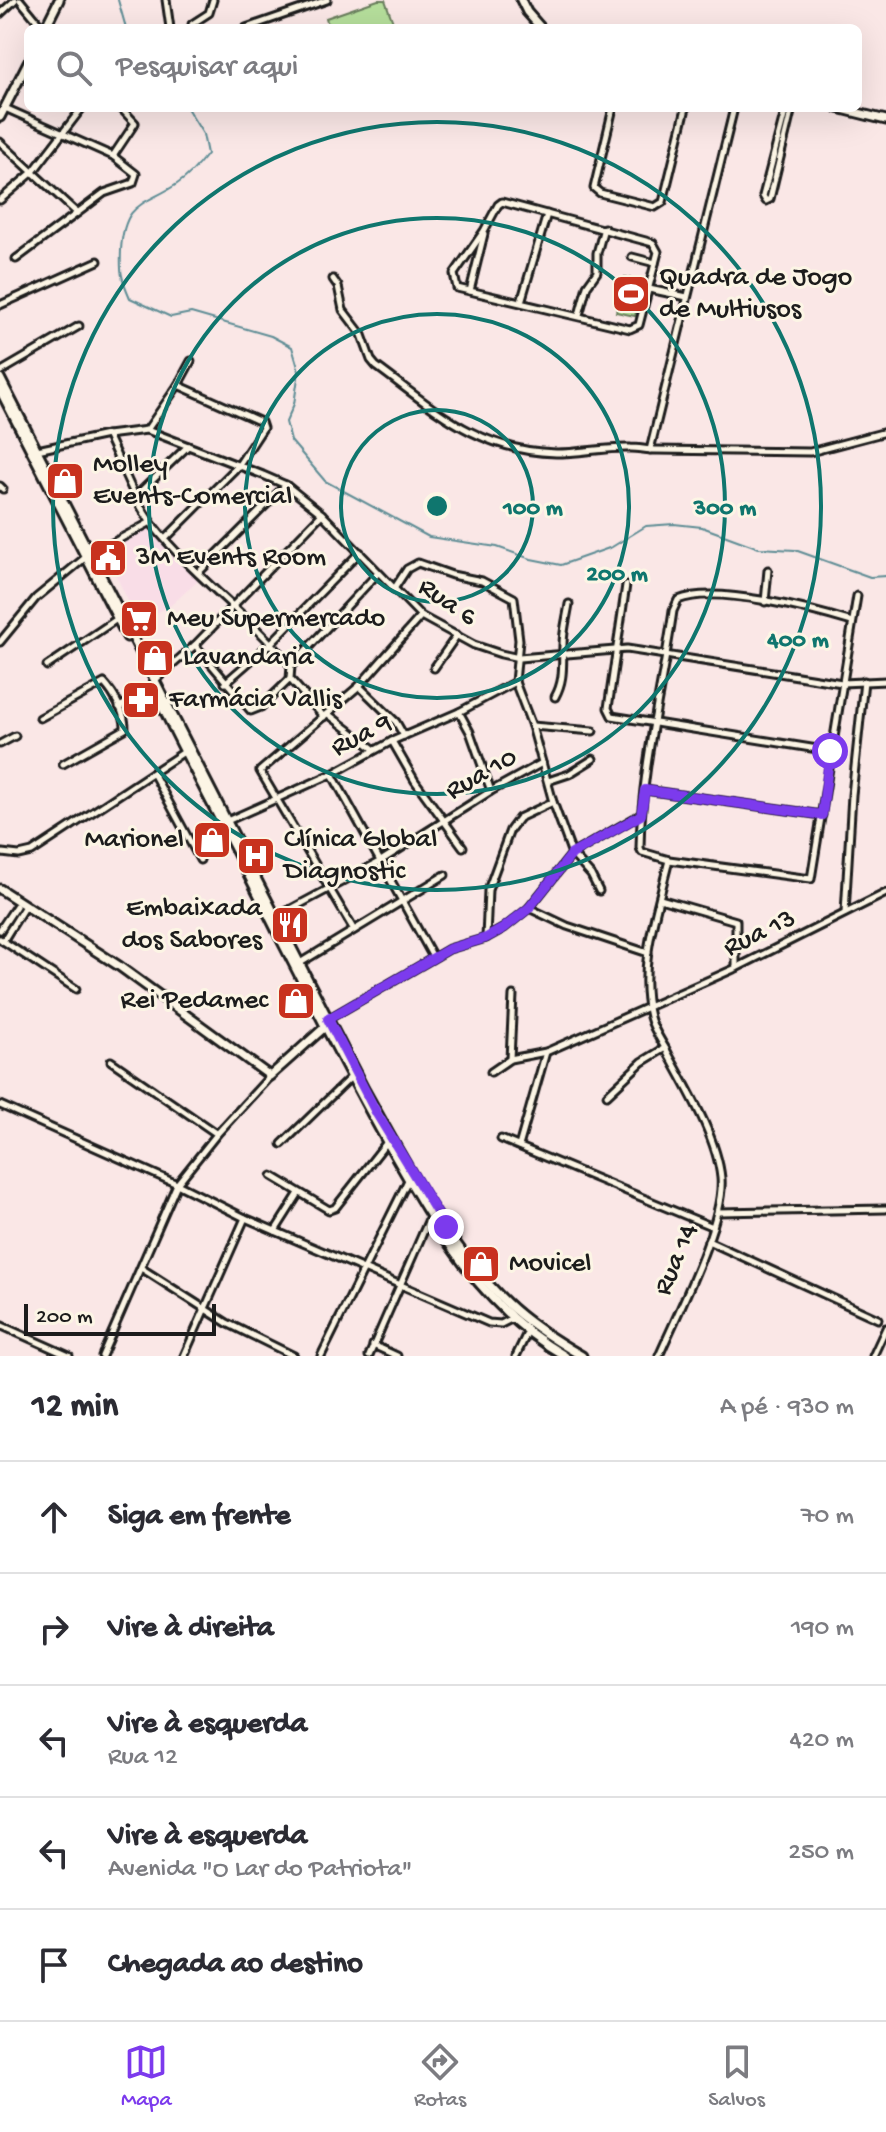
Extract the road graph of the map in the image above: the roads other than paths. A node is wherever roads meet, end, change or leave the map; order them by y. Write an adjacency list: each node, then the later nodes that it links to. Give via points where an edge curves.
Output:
1 (18, 0): 7 (street); 8 (street)
2 (59, 0): 9 (main road)
3 (166, 0): 10 (street)
4 (213, 0): 11 (street, via 209,13)
5 (327, 0): 12 (street)
6 (521, 0): 13 (main road)
7 (0, 14)
8 (40, 24)
9 (46, 24)
10 (169, 24)
11 (192, 24)
12 (258, 24)
13 (538, 24)
14 (24, 69): 15 (main road)
15 (5, 108): 24 (main road); 26 (street)
16 (79, 112): 26 (street)
17 (125, 112): 28 (street, via 135,126)
18 (612, 112): 19 (street, via 594,188 655,207 663,202)
19 (685, 112)
20 (733, 112): 42 (street)
21 (785, 112): 22 (street, via 766,201)
22 (791, 112)
23 (854, 112): 25 (main road)
24 (0, 117)
25 (886, 120)
26 (63, 134): 28 (street); 29 (street)
27 (0, 142): 29 (street)
28 (113, 156): 31 (street, via 133,170 136,179)
29 (33, 172): 30 (street); 31 (street)
30 (0, 200)
31 (77, 213): 36 (street)
32 (547, 214): 33 (street); 34 (street, via 502,202); 43 (street)
33 (604, 228): 38 (street, via 653,243 658,252); 45 (street, via 597,272)
34 (484, 231): 41 (street); 41 (street, via 454,274 455,286)
35 (632, 257): 38 (street)
36 (16, 259)
37 (98, 261): 44 (street)
38 (655, 263): 40 (street)
39 (333, 279): 56 (street, via 343,310 376,366 463,429 531,451)
40 (649, 289): 42 (street); 45 (street, via 641,322 634,328)
41 (470, 291): 43 (street)
42 (687, 297): 56 (street)
43 (521, 302): 45 (street)
44 (0, 305)
45 (579, 315)
46 (79, 326): 48 (street)
47 (191, 361): 49 (street)
48 (0, 375): 55 (main road)
49 (178, 385): 51 (street); 57 (street, via 264,425)
50 (0, 390): 64 (main road)
51 (147, 430): 53 (street, Rua 6); 54 (street, Rua 6)
52 (886, 432): 56 (street, via 810,452)
53 (107, 435): 55 (street, Rua 6); 59 (street)
54 (188, 446): 57 (street, Rua 6); 59 (street)
55 (37, 450): 64 (main road)
56 (650, 450)
57 (238, 466): 58 (street, Rua 6); 62 (street)
58 (286, 485): 60 (street, Rua 6); 66 (street)
59 (137, 495): 61 (street)
60 (322, 514): 63 (street, Rua 6); 73 (street)
61 (151, 522): 62 (street); 64 (street)
62 (166, 538): 66 (street)
63 (360, 552): 67 (street, Rua 6); 79 (street)
64 (88, 556): 75 (main road); 78 (street, via 36,598); 94 (main road)
65 (768, 570): 71 (street)
66 (198, 573): 73 (street)
67 (378, 573): 69 (street, Rua 6); 86 (street)
68 (626, 585): 81 (street)
69 (394, 589): 74 (street, Rua 6); 84 (street, via 407,569 418,563 511,595 517,608)
70 (857, 596): 76 (street)
71 (765, 602): 76 (street); 83 (street, via 712,596 678,600)
72 (569, 604): 82 (street)
73 (232, 606): 79 (street); 80 (street)
74 (421, 616): 77 (street, Rua 6); 95 (street)
75 (117, 619): 85 (street); 94 (main road)
76 (852, 622): 93 (street)
77 (457, 635): 84 (street, Rua 6); 87 (street)
78 (0, 642)
79 (271, 643): 86 (street); 92 (street)
80 (195, 645): 92 (street); 94 (street)
81 (616, 650): 82 (street, Rua 6); 83 (street, Rua 6); 101 (street, via 609,713)
82 (564, 655): 84 (street, Rua 6); 96 (street, via 562,685)
83 (667, 655): 93 (street, Rua 6); 101 (street)
84 (519, 658): 91 (street)
85 (47, 666)
86 (291, 666): 88 (street)
87 (434, 668)
88 (290, 679): 92 (street, via 254,711); 99 (street)
89 (864, 681): 90 (street, Rua 6); 93 (street, Rua 6); 141 (street)
90 (886, 681)
91 (515, 682): 98 (street, Rua 9); 102 (street)
92 (225, 683)
93 (842, 683): 109 (street)
94 (154, 686): 97 (street); 110 (main road); 123 (main road)
95 (359, 686): 99 (street); 105 (street)
96 (555, 697)
97 (119, 707): 100 (street, via 104,683); 113 (street, via 125,729)
98 (459, 712): 105 (street, Rua 9); 118 (street)
99 (326, 715): 108 (street); 119 (street, via 261,768)
100 (40, 718)
101 (654, 721): 109 (street); 117 (street)
102 (532, 726): 103 (street); 112 (street)
103 (593, 731)
104 (15, 736): 107 (street)
105 (404, 736): 106 (street, Rua 9)
106 (392, 741): 108 (street, Rua 9); 124 (street)
107 (0, 744)
108 (375, 750): 115 (street, Rua 9)
109 (830, 751): 122 (street)
110 (184, 752): 114 (street); 154 (main road)
111 (593, 759): 116 (street)
112 (542, 763): 116 (street); 118 (street, Rua 10)
113 (63, 764)
114 (153, 772): 126 (street, via 32,852); 128 (street)
115 (332, 774): 119 (street, Rua 9); 130 (street)
116 (548, 781): 120 (street)
117 (645, 790): 121 (street); 122 (street)
118 (491, 791): 124 (street, Rua 10)
119 (277, 797): 123 (street, Rua 9); 132 (street)
120 (553, 802): 127 (street); 145 (street, via 519,818 510,830 488,890)
121 (641, 815): 127 (street); 129 (street, via 642,852)
122 (822, 815): 129 (street, via 813,874 807,881)
123 (227, 821): 142 (main road)
124 (442, 821): 125 (street); 130 (street, Rua 10)
125 (463, 847)
126 (2, 853)
127 (572, 854): 134 (street); 140 (street)
128 (200, 860)
129 (669, 860): 136 (street)
130 (379, 862): 132 (street, Rua 10); 137 (street)
131 (445, 875): 137 (street)
132 (329, 888): 142 (street, Rua 10); 144 (street)
133 (0, 889): 139 (main road)
134 (599, 891)
135 (886, 893): 141 (street, Rua 13)
136 (660, 899): 147 (street); 150 (street, via 736,921)
137 (402, 903): 144 (street); 148 (street)
138 (16, 906): 143 (street)
139 (27, 908): 146 (street); 160 (main road, via 119,966)
140 (529, 908): 145 (street); 147 (street)
141 (845, 914): 150 (street, Rua 13)
142 (276, 917): 149 (main road)
143 (0, 930)
144 (354, 930): 149 (street)
145 (486, 938): 148 (street)
146 (1, 940): 151 (street)
147 (648, 953): 153 (street)
148 (433, 957): 154 (street)
149 (300, 963): 154 (main road)
150 (736, 968): 153 (street, Rua 13)
151 (76, 989)
152 (513, 995): 157 (street)
153 (649, 1005): 155 (street); 156 (street, Rua 13)
154 (327, 1023): 160 (main road); 161 (main road); 199 (main road, via 403,1158 478,1272 509,1306)
155 (665, 1048): 162 (street); 174 (street, Rua 14, via 712,1143 721,1177)
156 (546, 1052): 157 (street, Rua 13); 168 (street)
157 (510, 1059): 159 (street)
158 (111, 1061): 164 (street)
159 (491, 1072)
160 (270, 1076): 164 (street)
161 (351, 1077): 166 (main road); 167 (street)
162 (607, 1095)
163 (0, 1105): 171 (street)
164 (217, 1134): 171 (street)
165 (501, 1139): 168 (street)
166 (387, 1142): 170 (main road); 172 (street, via 335,1208 329,1210)
167 (282, 1144)
168 (519, 1146): 177 (street)
169 (272, 1176): 172 (street)
170 (408, 1180): 175 (main road); 181 (street)
171 (177, 1184): 176 (street); 180 (street)
172 (299, 1193): 178 (street)
173 (886, 1209): 174 (street)
174 (718, 1212): 177 (street, Rua 14)
175 (431, 1216): 182 (street); 184 (main road, via 471,1276)
176 (245, 1218): 178 (street); 183 (street)
177 (713, 1227): 179 (street, Rua 14)
178 (275, 1231): 181 (street)
179 (708, 1241): 185 (street); 200 (street, Rua 14)
180 (141, 1268): 183 (street); 191 (street)
181 (364, 1270): 182 (street); 194 (street)
182 (399, 1284): 184 (street, via 489,1323); 189 (street)
183 (206, 1309): 192 (street); 193 (street)
184 (513, 1318): 188 (main road)
185 (878, 1319)
186 (0, 1325): 190 (street)
187 (886, 1328): 201 (street)
188 (528, 1331): 197 (street); 198 (main road)
189 (373, 1345): 195 (street); 196 (street)
190 (69, 1356)
191 (102, 1356)
192 (184, 1356)
193 (294, 1356)
194 (321, 1356)
195 (369, 1356)
196 (397, 1356)
197 (516, 1356)
198 (565, 1356)
199 (582, 1356)
200 (659, 1356)
201 (873, 1356)

